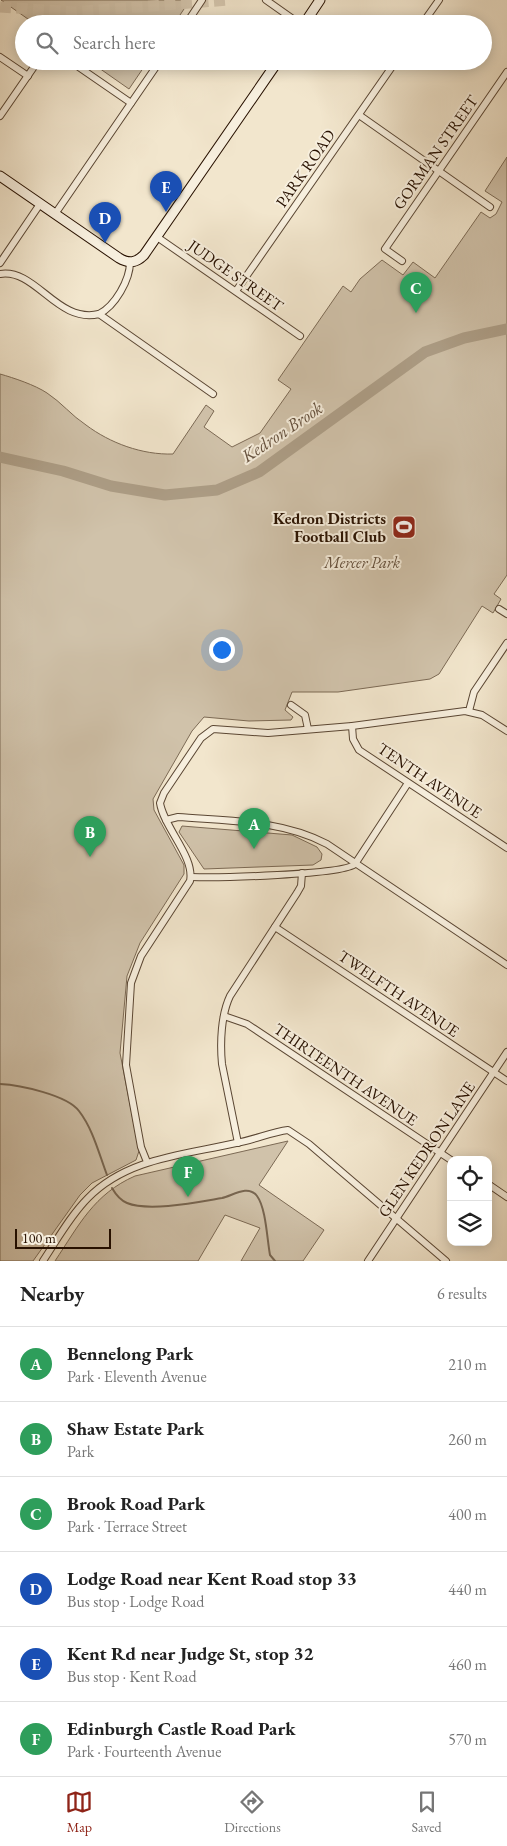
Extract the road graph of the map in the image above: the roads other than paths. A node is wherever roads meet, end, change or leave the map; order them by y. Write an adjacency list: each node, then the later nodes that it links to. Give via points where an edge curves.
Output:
1 (202, 0): 5 (street)
2 (266, 0): 6 (street)
3 (320, 0): 7 (street)
4 (439, 0): 8 (street)
5 (192, 15)
6 (287, 15)
7 (310, 15)
8 (428, 15)
9 (0, 57): 10 (street)
10 (15, 67)
11 (19, 70): 18 (street)
12 (32, 70): 18 (street)
13 (83, 70): 19 (street)
14 (154, 70): 19 (street)
15 (272, 70): 27 (street)
16 (390, 70): 20 (street, PARK ROAD)
17 (507, 72): 22 (street, GORMAN STREET)
18 (28, 76): 21 (street)
19 (131, 103): 26 (street)
20 (359, 115): 22 (street); 32 (street, PARK ROAD)
21 (0, 116)
22 (438, 171): 25 (street); 29 (street, GORMAN STREET, via 385,249)
23 (0, 176): 24 (street)
24 (40, 204): 26 (street); 30 (street)
25 (490, 207)
26 (55, 214): 28 (street, via 119,258)
27 (157, 237): 28 (street, via 140,259); 32 (street, JUDGE STREET)
28 (130, 262): 33 (street, via 126,282)
29 (402, 262)
30 (0, 263)
31 (0, 274): 33 (street, via 17,275 78,316)
32 (236, 291): 34 (street, JUDGE STREET)
33 (99, 314): 35 (street)
34 (300, 336)
35 (214, 394)
36 (499, 609): 37 (street)
37 (507, 614)
38 (507, 643): 40 (street, via 474,692)
39 (291, 705): 42 (street, via 305,715)
40 (469, 711): 41 (street); 43 (street, via 482,715)
41 (352, 726): 42 (street); 44 (street, TENTH AVENUE, via 354,743 359,750)
42 (308, 729): 45 (street, via 252,733 213,729 201,738 161,798)
43 (507, 731)
44 (408, 783): 46 (street, TENTH AVENUE); 47 (street)
45 (166, 820): 47 (street, via 178,817 294,830 327,844); 49 (street, via 190,867)
46 (507, 848)
47 (355, 864): 48 (street, via 339,870); 51 (street)
48 (302, 873): 49 (street); 50 (street, via 300,890)
49 (191, 877): 59 (street, via 141,956 131,983 126,1065)
50 (275, 927): 52 (street, via 230,996); 54 (street, TWELFTH AVENUE)
51 (507, 965)
52 (224, 1016): 56 (street, via 222,1064); 57 (street, THIRTEENTH AVENUE, via 247,1024)
53 (507, 1052): 54 (street, GLEN KEDRON LANE)
54 (493, 1072): 55 (street, TWELFTH AVENUE); 57 (street, GLEN KEDRON LANE)
55 (507, 1081)
56 (238, 1143): 59 (street); 62 (street, via 292,1131)
57 (440, 1152): 58 (street, THIRTEENTH AVENUE); 62 (street, GLEN KEDRON LANE)
58 (447, 1157)
59 (147, 1162): 63 (street, via 88,1198)
60 (492, 1187): 61 (street)
61 (507, 1197)
62 (396, 1218): 64 (street, GLEN KEDRON LANE); 65 (street)
63 (43, 1261)
64 (368, 1261)
65 (446, 1261)

